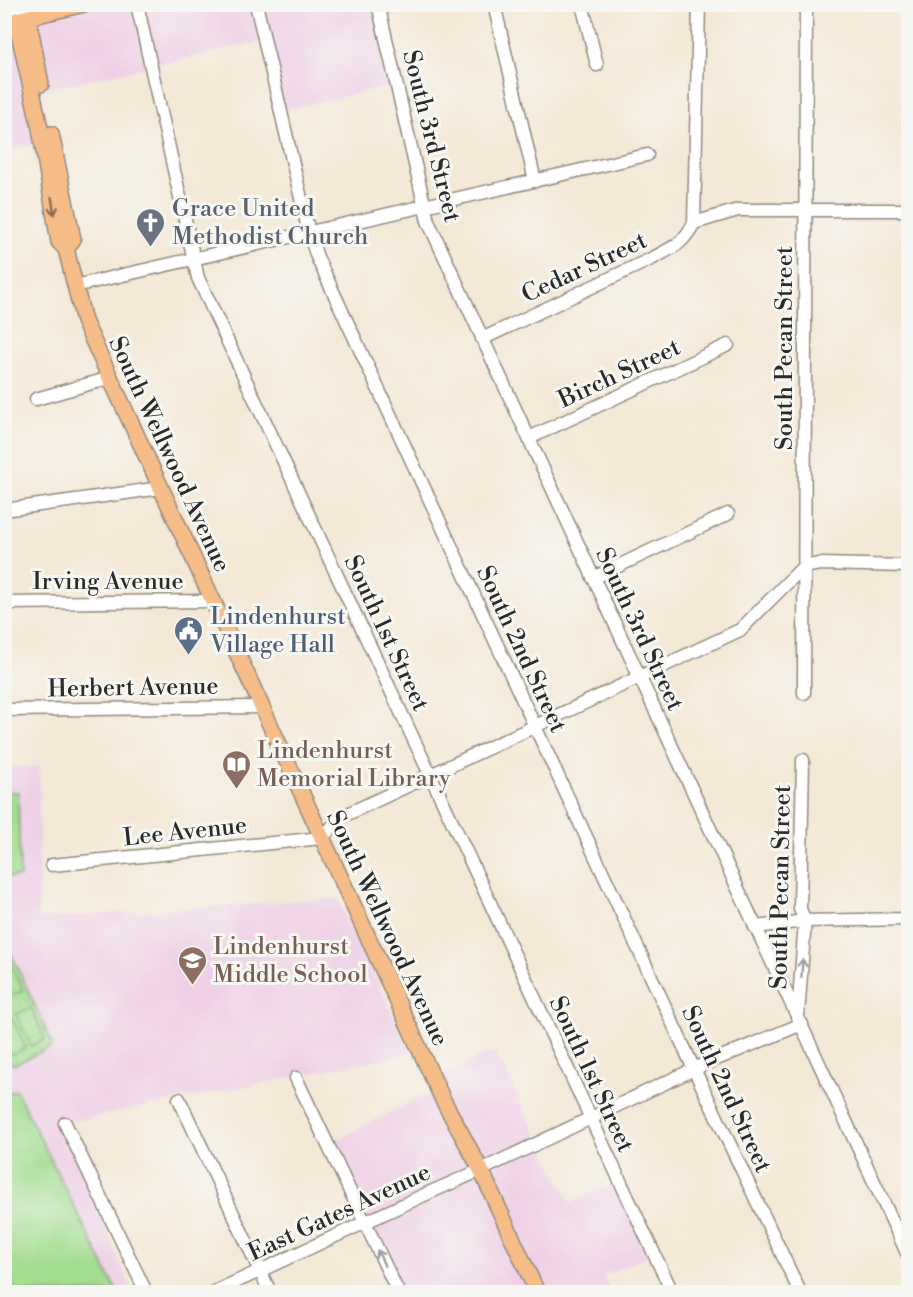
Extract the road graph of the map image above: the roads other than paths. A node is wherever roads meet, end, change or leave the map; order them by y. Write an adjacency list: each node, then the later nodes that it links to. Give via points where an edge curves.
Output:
1 (14, 4): 10 (street, South Wellwood Avenue)
2 (84, 4): 10 (main road)
3 (136, 4): 19 (street, South 1st Street)
4 (256, 4): 18 (street, South 2nd Street)
5 (378, 4): 14 (street, South 3rd Street)
6 (494, 4): 13 (street)
7 (582, 4): 11 (street)
8 (699, 4): 17 (street)
9 (806, 4): 15 (street, South Pecan Street)
10 (18, 16): 20 (main road, South Wellwood Avenue, via 59,242 66,249)
11 (597, 65)
12 (647, 155): 13 (street)
13 (535, 181): 14 (street)
14 (424, 207): 18 (street); 21 (street, South 3rd Street)
15 (806, 210): 16 (street); 17 (street, via 738,210); 30 (street, South Pecan Street)
16 (909, 210)
17 (694, 223): 21 (street, Cedar Street, via 687,238 675,247)
18 (309, 233): 19 (street); 38 (street, South 2nd Street)
19 (195, 260): 20 (street); 40 (street, South 1st Street, via 198,278)
20 (75, 286): 23 (main road, South Wellwood Avenue, via 84,321)
21 (482, 339): 25 (street, South 3rd Street)
22 (728, 345): 25 (street, Birch Street)
23 (110, 378): 24 (street); 26 (main road, South Wellwood Avenue)
24 (36, 399)
25 (529, 438): 31 (street, South 3rd Street)
26 (161, 488): 27 (street); 32 (main road, South Wellwood Avenue)
27 (4, 510)
28 (728, 514): 31 (street)
29 (909, 566): 30 (street)
30 (803, 567): 34 (street, via 740,630); 35 (street, South Pecan Street)
31 (592, 578): 34 (street, South 3rd Street)
32 (213, 601): 33 (street, Irving Avenue); 36 (main road, South Wellwood Avenue)
33 (4, 603)
34 (639, 677): 38 (street); 45 (street, South 3rd Street)
35 (804, 693)
36 (261, 707): 37 (street, Herbert Avenue); 41 (main road, South Wellwood Avenue)
37 (4, 710)
38 (534, 725): 40 (street); 47 (street, South 2nd Street)
39 (803, 760): 44 (street, South Pecan Street, via 800,909)
40 (429, 775): 41 (street, via 341,817); 50 (street, South 1st Street)
41 (322, 838): 42 (street, Lee Avenue); 52 (main road, South Wellwood Avenue, via 443,1100)
42 (52, 865)
43 (909, 919): 44 (street)
44 (805, 921): 45 (street); 46 (street, South Pecan Street, one-way to 44)
45 (755, 927): 46 (street, South 3rd Street)
46 (800, 1019): 47 (street, East Gates Avenue); 54 (street, South 3rd Street)
47 (694, 1069): 50 (street, East Gates Avenue); 62 (street, South 2nd Street)
48 (296, 1078): 53 (street)
49 (178, 1099): 55 (street)
50 (590, 1118): 52 (street, East Gates Avenue); 61 (street, South 1st Street)
51 (65, 1123): 56 (street)
52 (482, 1170): 53 (street, East Gates Avenue); 60 (main road, South Wellwood Avenue)
53 (365, 1223): 55 (street, East Gates Avenue); 59 (street, one-way to 53)
54 (909, 1255)
55 (260, 1272): 57 (street, East Gates Avenue); 58 (street)
56 (146, 1293)
57 (214, 1293)
58 (270, 1293)
59 (398, 1293)
60 (537, 1293)
61 (672, 1293)
62 (800, 1293)

